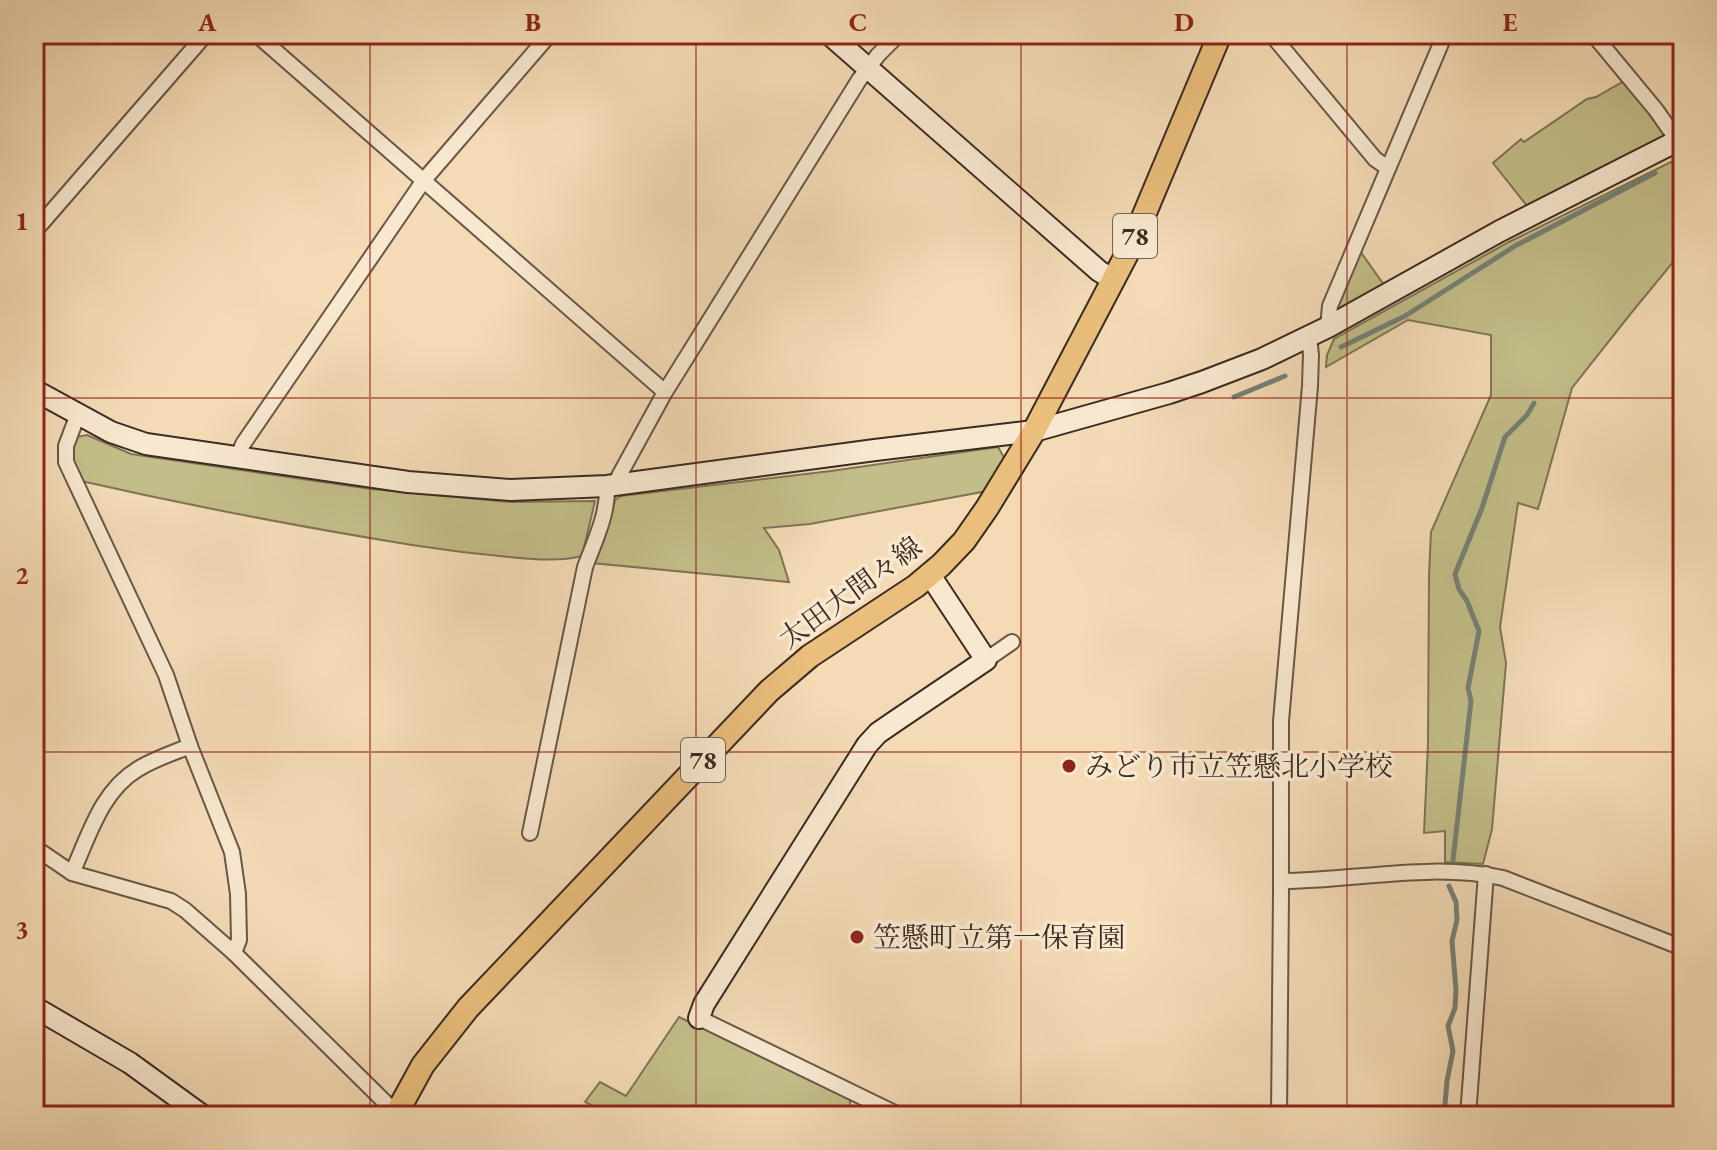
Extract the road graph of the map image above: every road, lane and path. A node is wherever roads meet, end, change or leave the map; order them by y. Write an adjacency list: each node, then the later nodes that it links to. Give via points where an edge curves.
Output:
1 (206, 34): 14 (street)
2 (256, 34): 13 (street)
3 (550, 34): 13 (street)
4 (829, 34): 10 (street)
5 (899, 34): 10 (street)
6 (1220, 34): 15 (main road, 太田大間々線 / 78)
7 (1271, 34): 12 (street)
8 (1445, 34): 12 (street)
9 (1593, 34): 11 (street)
10 (868, 68): 15 (street); 19 (street)
11 (1680, 139): 16 (street)
12 (1388, 168): 16 (street, via 1330,306)
13 (424, 180): 19 (street); 22 (street)
14 (34, 232)
15 (1114, 280): 21 (main road, 太田大間々線 / 78)
16 (1328, 327): 17 (street)
17 (1309, 337): 21 (street, via 1202,382); 32 (street, via 1310,386 1282,699)
18 (34, 390): 20 (street)
19 (665, 392): 23 (street)
20 (78, 414): 22 (street, via 146,444); 27 (street, via 66,462 166,675)
21 (1034, 431): 23 (street); 24 (main road, 太田大間々線 / 78, via 975,527)
22 (238, 457): 23 (street, via 408,482 511,490)
23 (612, 484): 28 (street, via 585,567)
24 (930, 575): 26 (street); 37 (main road, 太田大間々線 / 78, via 810,656 769,691 468,1008 423,1065)
25 (1012, 642): 26 (street)
26 (986, 660): 36 (street, via 867,745)
27 (190, 746): 30 (street, via 140,767 109,794); 34 (street, via 232,852 239,940)
28 (530, 833)
29 (34, 847): 30 (street)
30 (72, 873): 34 (street, via 171,901)
31 (1486, 874): 32 (street, via 1432,871); 33 (street); 41 (street)
32 (1281, 881): 40 (street)
33 (1683, 948)
34 (234, 953): 37 (street)
35 (34, 1007): 38 (street, via 130,1063)
36 (699, 1018): 39 (street)
37 (395, 1114)
38 (203, 1116)
39 (901, 1116)
40 (1279, 1116)
41 (1468, 1116)

